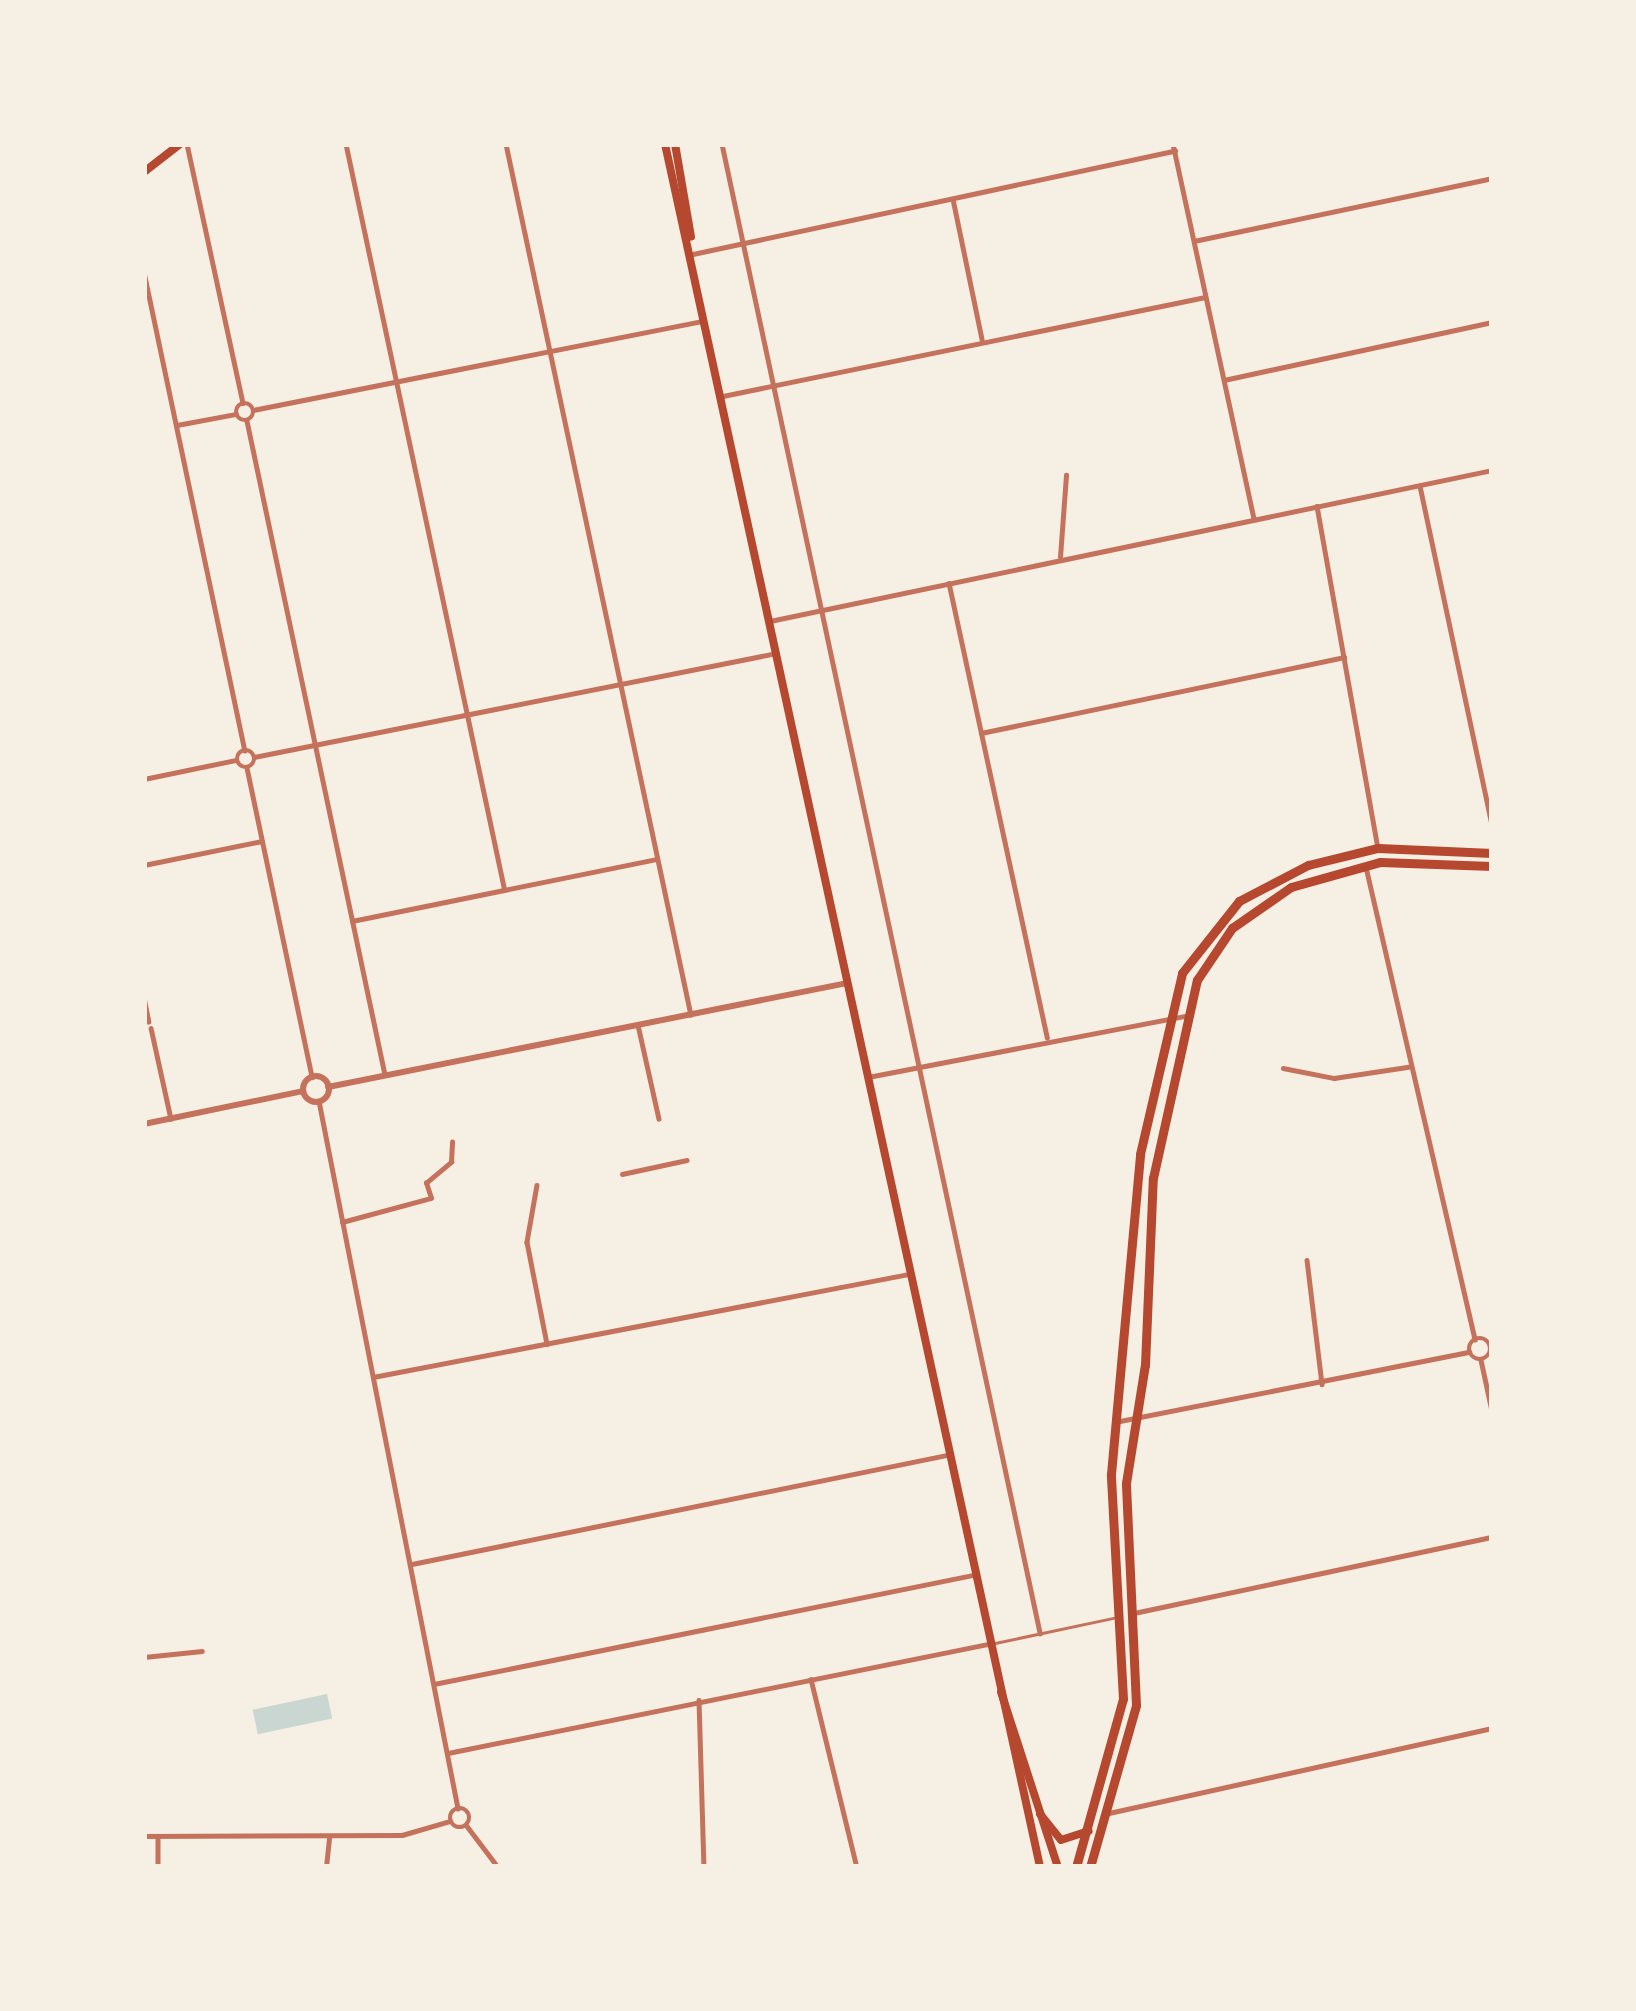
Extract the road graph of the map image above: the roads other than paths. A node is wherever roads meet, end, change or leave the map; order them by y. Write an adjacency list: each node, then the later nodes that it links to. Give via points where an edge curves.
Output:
1 (184, 144): 8 (main road); 24 (street)
2 (346, 144): 21 (street)
3 (506, 144): 19 (street)
4 (665, 144): 13 (main road)
5 (675, 144): 13 (main road)
6 (722, 144): 12 (street)
7 (1174, 147): 10 (street); 11 (street)
8 (144, 172)
9 (1492, 178): 11 (street)
10 (953, 199): 12 (street); 18 (street)
11 (1194, 241): 15 (street)
12 (744, 243): 13 (street); 22 (street)
13 (693, 254): 16 (main road)
14 (144, 272): 28 (street)
15 (1205, 297): 18 (street); 20 (street)
16 (706, 320): 19 (street); 23 (main road)
17 (1492, 322): 20 (street)
18 (982, 339): 22 (street)
19 (551, 352): 21 (street); 40 (street)
20 (1223, 380): 33 (street)
21 (397, 382): 25 (street); 41 (street)
22 (772, 385): 23 (street); 36 (street)
23 (722, 396): 37 (main road)
24 (243, 404): 25 (street); 26 (street)
25 (254, 410): 27 (street)
26 (236, 414): 27 (street); 28 (street)
27 (247, 421): 43 (street)
28 (175, 425): 44 (street)
29 (1492, 470): 31 (street)
30 (1066, 475): 34 (street)
31 (1420, 485): 32 (street); 49 (street)
32 (1317, 506): 33 (street); 39 (street)
33 (1254, 519): 34 (street)
34 (1060, 560): 35 (street)
35 (950, 583): 36 (street); 42 (street)
36 (821, 610): 37 (street); 66 (street)
37 (770, 621): 38 (main road)
38 (777, 653): 40 (street); 59 (main road)
39 (1344, 657): 42 (street); 51 (street)
40 (620, 685): 41 (street); 53 (street)
41 (469, 714): 43 (street); 57 (street)
42 (981, 734): 65 (street)
43 (316, 744): 45 (street); 58 (street)
44 (244, 750): 45 (street); 46 (street)
45 (254, 758): 47 (street)
46 (236, 760): 47 (street); 48 (street)
47 (247, 768): 50 (street)
48 (144, 779)
49 (1492, 826)
50 (262, 841): 54 (street); 70 (street)
51 (1378, 848): 52 (highway); 62 (highway, via 1308,865 1239,901 1195,947)
52 (1492, 853)
53 (656, 859): 57 (street); 61 (street)
54 (144, 865)
55 (1366, 866): 56 (highway); 63 (highway, via 1248,912 1206,962); 67 (street)
56 (1492, 866)
57 (504, 887): 58 (street)
58 (352, 921): 69 (street)
59 (847, 983): 61 (street); 71 (main road)
60 (144, 997): 75 (street)
61 (691, 1015): 64 (street)
62 (1169, 1015): 63 (street); 65 (street); 94 (highway, via 1140,1154)
63 (1186, 1016): 93 (highway, via 1150,1199)
64 (638, 1025): 69 (street); 76 (street)
65 (1047, 1038): 66 (street)
66 (917, 1066): 71 (street); 101 (street)
67 (1408, 1067): 68 (street, via 1334,1078); 85 (street)
68 (1283, 1068)
69 (385, 1075): 72 (street)
70 (312, 1077): 72 (street); 73 (street)
71 (867, 1077): 84 (main road)
72 (328, 1087): 74 (street)
73 (303, 1091): 74 (street); 75 (street)
74 (319, 1101): 82 (street)
75 (171, 1118): 77 (street)
76 (659, 1119)
77 (144, 1124)
78 (452, 1142): 82 (street, via 451,1162 426,1183 430,1198)
79 (687, 1160): 80 (street)
80 (622, 1174)
81 (537, 1184): 86 (street, via 527,1241)
82 (342, 1222): 90 (street)
83 (1307, 1260): 91 (street)
84 (909, 1274): 86 (street); 95 (main road)
85 (1475, 1340): 87 (street); 88 (street)
86 (548, 1343): 90 (street)
87 (1491, 1347): 89 (street)
88 (1469, 1352): 89 (street); 91 (street)
89 (1480, 1360): 92 (street)
90 (372, 1378): 97 (street)
91 (1322, 1384): 93 (street)
92 (1492, 1411)
93 (1137, 1419): 94 (street); 99 (highway, via 1124,1518)
94 (1120, 1421): 100 (highway, via 1110,1515)
95 (947, 1455): 97 (street); 98 (main road)
96 (1492, 1537): 99 (street)
97 (411, 1564): 107 (street)
98 (973, 1575): 102 (main road); 107 (street)
99 (1133, 1613): 113 (highway, via 1136,1705)
100 (1121, 1616): 101 (lane); 116 (highway, via 1121,1714)
101 (1040, 1633): 102 (lane)
102 (988, 1644): 105 (main road); 106 (street)
103 (202, 1651): 104 (street)
104 (144, 1657)
105 (992, 1664): 112 (main road); 125 (main road)
106 (811, 1679): 108 (street); 124 (street)
107 (434, 1684): 110 (street)
108 (699, 1700): 110 (street); 123 (street)
109 (1492, 1728): 113 (street)
110 (448, 1753): 111 (street)
111 (458, 1808): 114 (street); 115 (street)
112 (1036, 1808): 116 (main road, via 1061,1840); 126 (main road)
113 (1109, 1813): 128 (highway)
114 (450, 1821): 115 (street); 117 (street)
115 (467, 1826): 122 (street)
116 (1088, 1831): 127 (highway)
117 (329, 1835): 119 (street); 121 (street)
118 (144, 1836): 119 (street)
119 (158, 1836): 120 (street)
120 (158, 1867)
121 (329, 1867)
122 (498, 1867)
123 (704, 1867)
124 (857, 1867)
125 (1040, 1867)
126 (1058, 1867)
127 (1076, 1867)
128 (1090, 1867)

